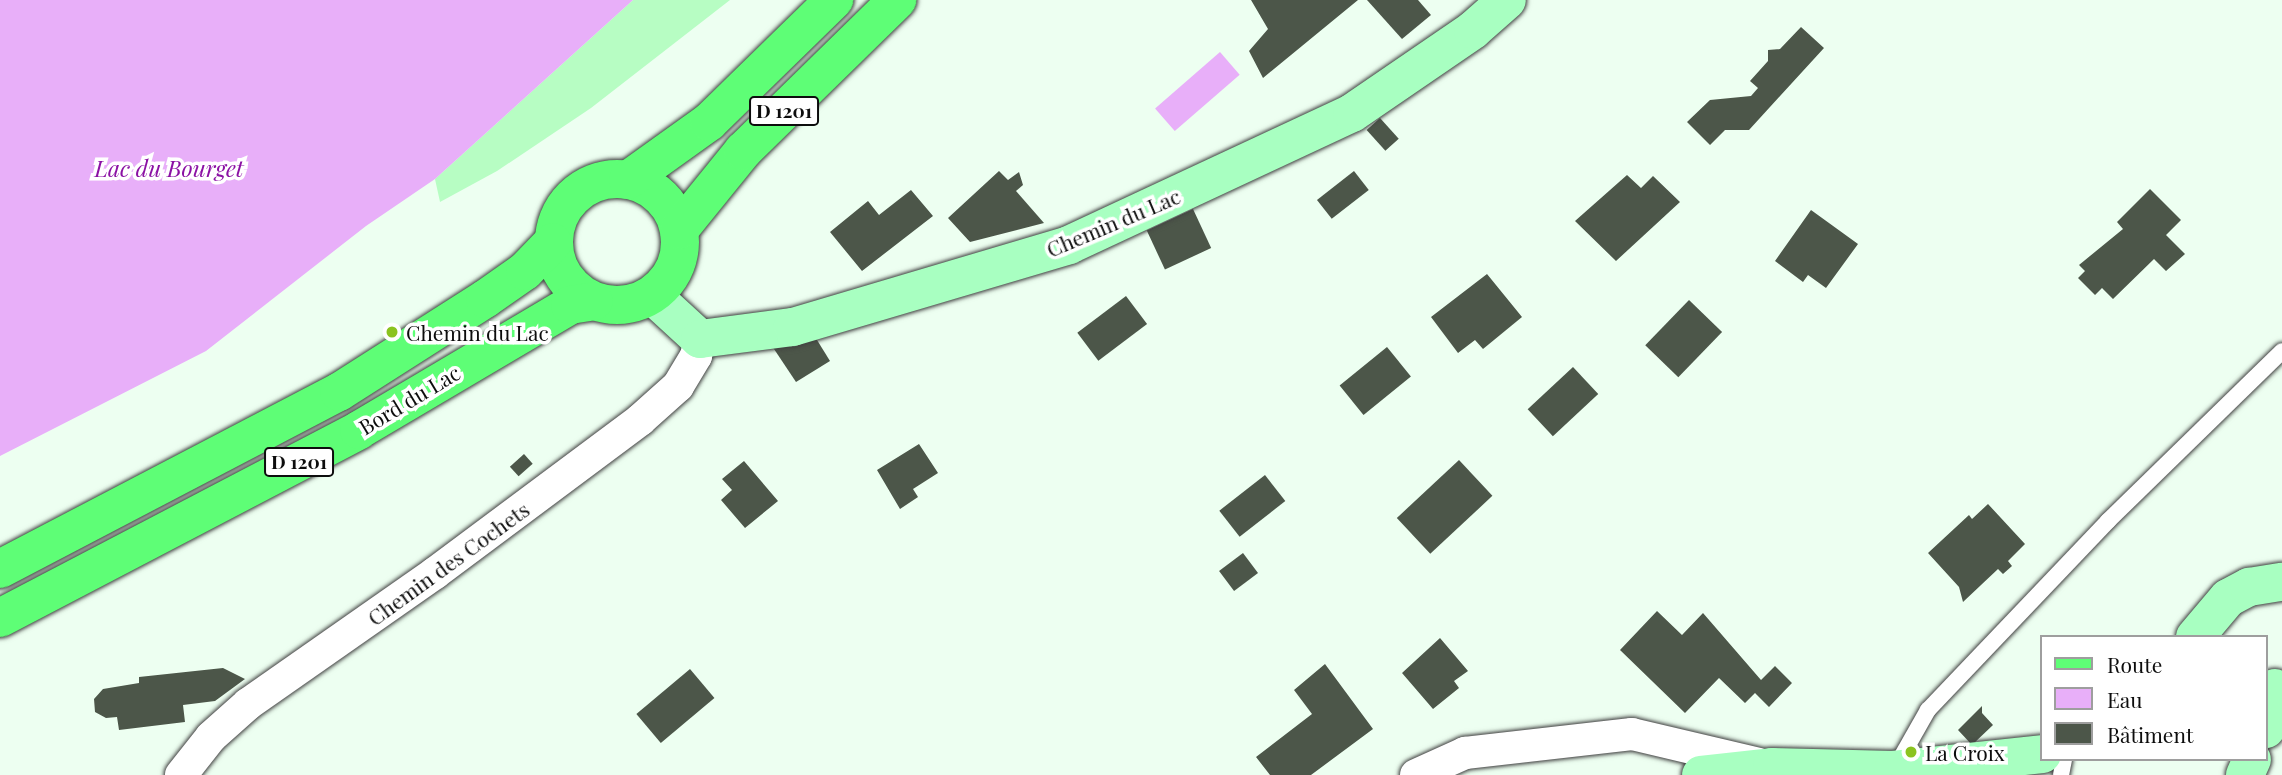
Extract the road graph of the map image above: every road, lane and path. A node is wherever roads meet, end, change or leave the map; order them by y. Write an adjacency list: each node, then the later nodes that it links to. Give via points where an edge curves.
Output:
1 (835, 0): 4 (main road, D 1201, via 709,122)
2 (897, 0): 5 (main road, D 1201, via 743,151)
3 (1507, 0): 9 (street, Chemin du Lac, via 1473,30 1352,113 1069,245 793,327)
4 (628, 180): 5 (main road, via 661,196); 6 (main road, via 598,181 579,191 554,223)
5 (679, 230): 7 (main road, via 679,255 668,280)
6 (553, 242): 8 (main road, via 557,263 575,290); 11 (main road, Bord du Lac / D 1201, via 525,271 485,299 339,391)
7 (652, 295): 8 (main road, via 632,304); 9 (street)
8 (594, 301): 13 (main road, Bord du Lac / D 1201, via 570,305 359,430)
9 (700, 339): 20 (street, Chemin des Cochets, via 688,372 649,413 455,559 248,704 211,737)
10 (2282, 351): 18 (lane, via 2108,521 1928,710)
11 (0, 569)
12 (2282, 582): 14 (street, via 2249,587 2228,597)
13 (0, 618)
14 (2197, 635)
15 (2274, 687): 16 (street)
16 (2268, 718)
17 (2040, 754): 18 (street)
18 (1893, 770): 19 (street)
19 (1765, 771): 21 (street, via 1632,734 1465,753); 22 (street)
20 (181, 775)
21 (1416, 775)
22 (1701, 775)

